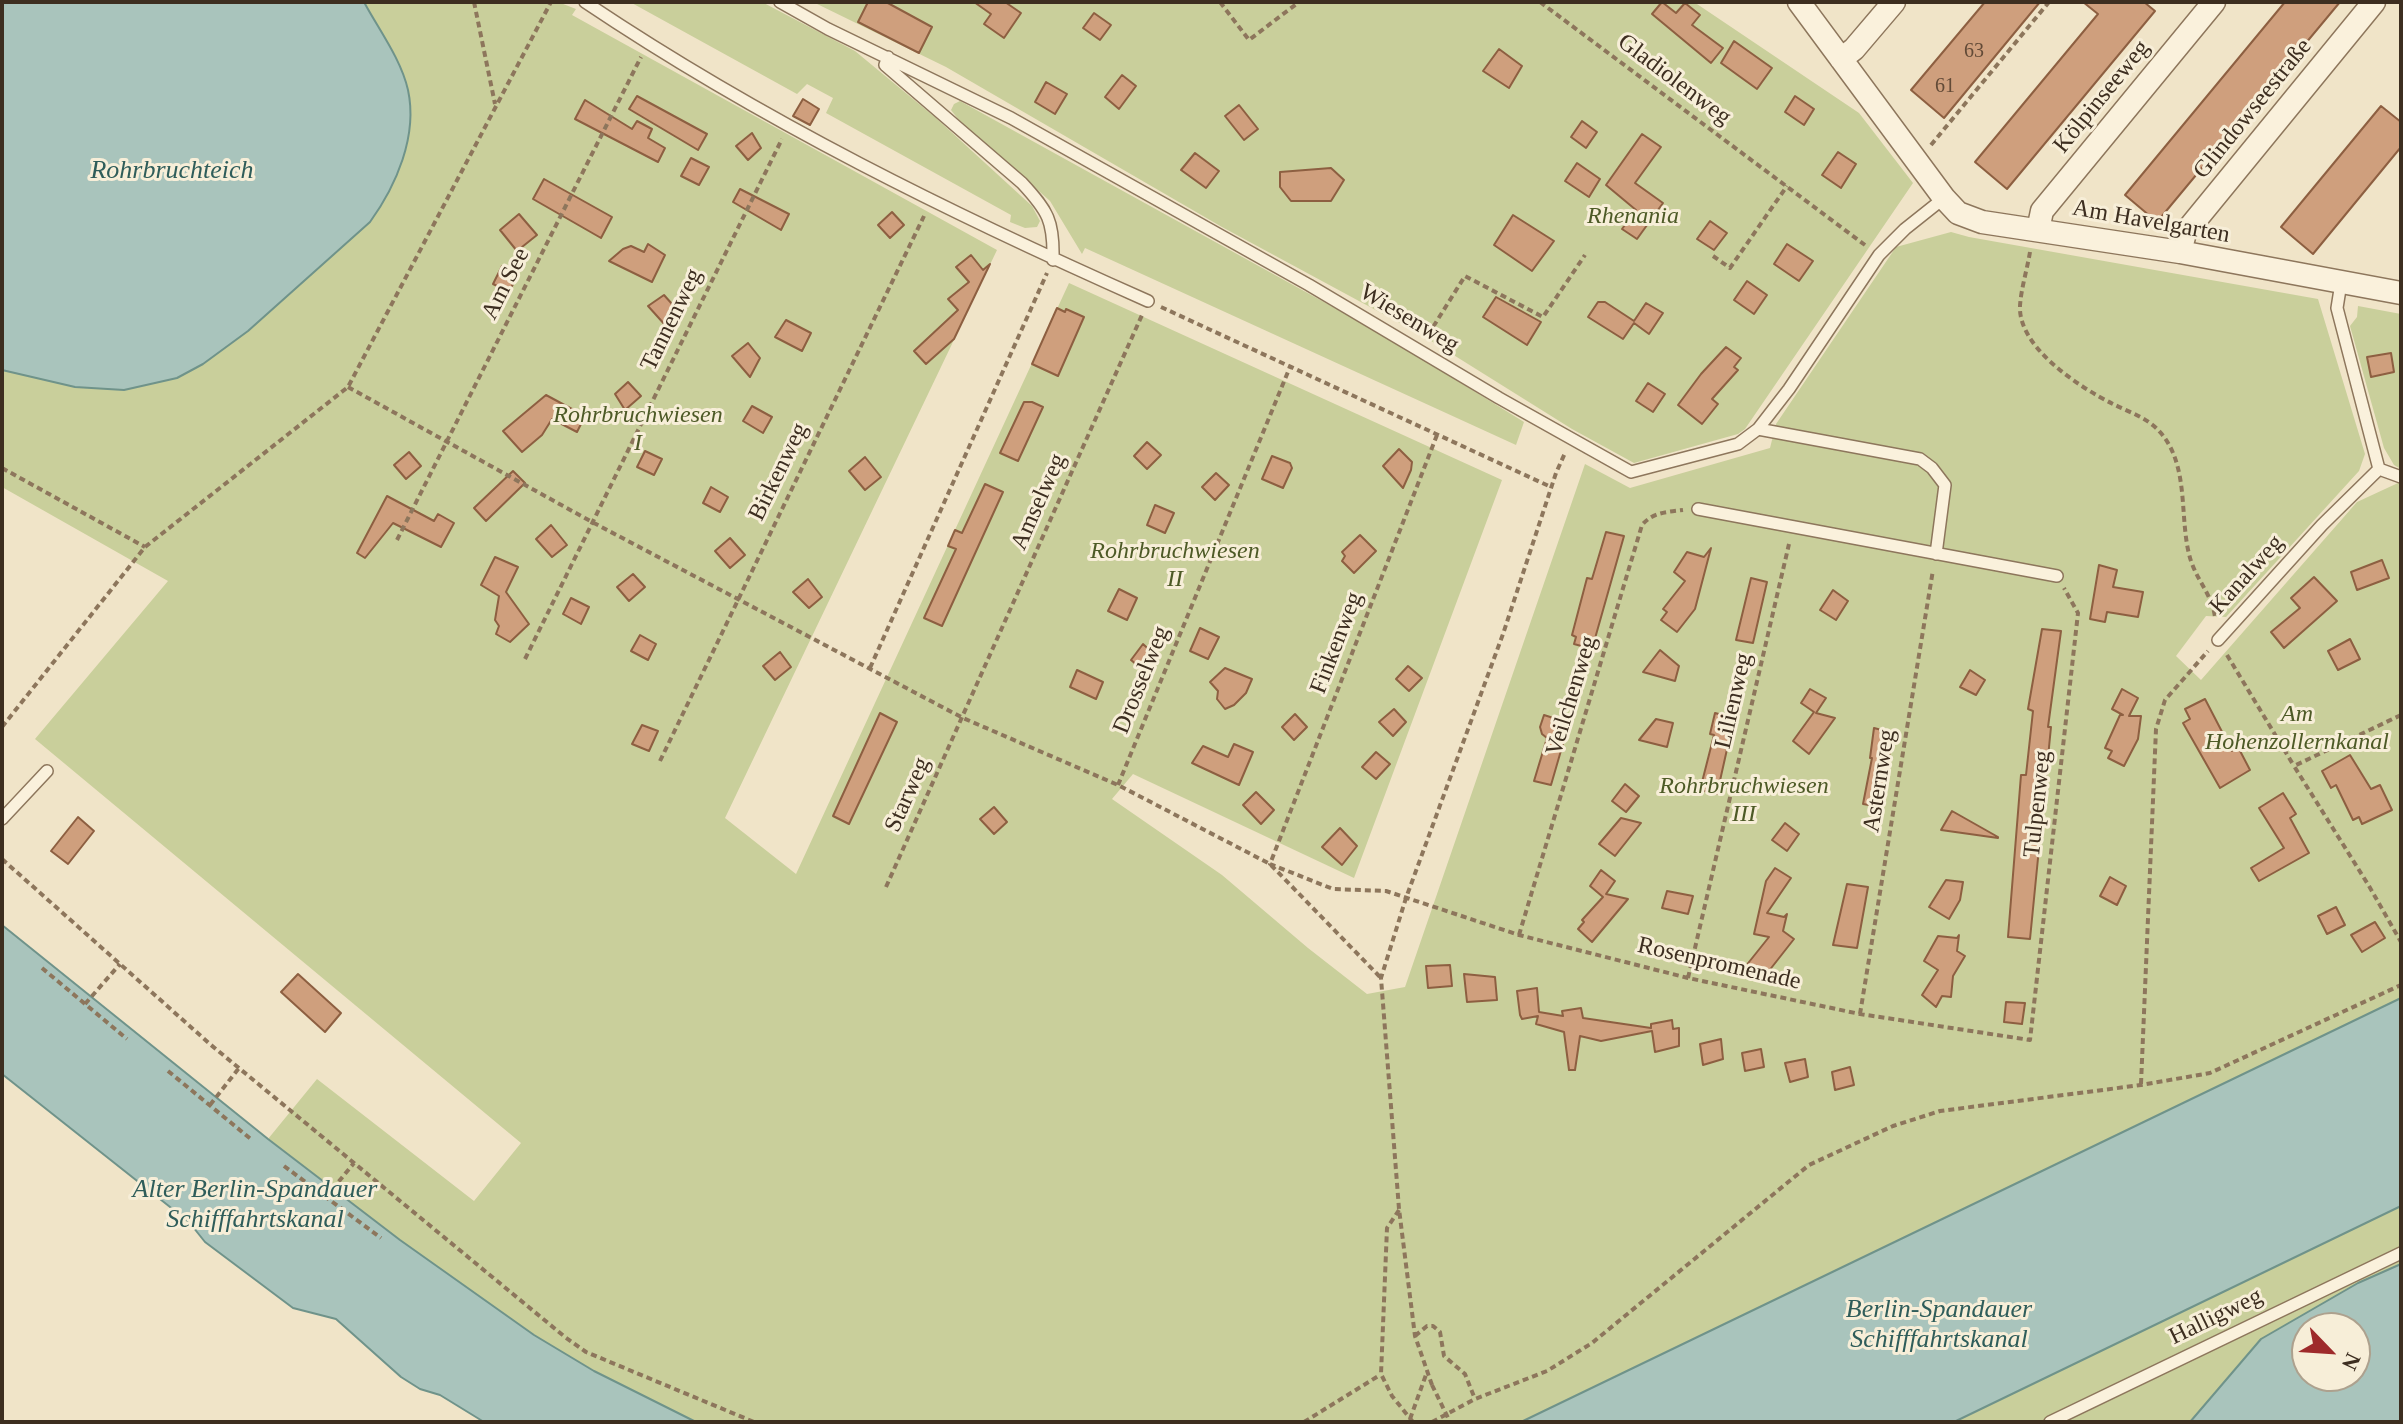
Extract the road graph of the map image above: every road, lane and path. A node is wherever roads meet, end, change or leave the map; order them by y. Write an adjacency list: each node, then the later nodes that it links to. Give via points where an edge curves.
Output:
1 (474, 2): 16 (path)
2 (551, 2): 16 (path)
3 (585, 2): 13 (lane)
4 (780, 2): 14 (lane, Wiesenweg)
5 (1220, 2): 6 (path, via 1249,40)
6 (1299, 2)
7 (1540, 2): 19 (path, Gladiolenweg)
8 (1799, 2): 15 (street, Am Havelgarten)
9 (1894, 2): 15 (street)
10 (2049, 2): 18 (path)
11 (2214, 2): 22 (street, Kölpinseeweg, via 2042,211)
12 (2374, 2): 23 (street, Glindowseestraße, via 2185,233)
13 (647, 44): 17 (lane); 37 (path, Am See)
14 (888, 57): 27 (lane, via 885,65 1041,204 1054,231); 31 (lane, Wiesenweg, via 1011,118)
15 (1841, 59): 18 (street, Am Havelgarten)
16 (496, 106): 33 (path)
17 (788, 126): 21 (lane); 43 (path, Tannenweg)
18 (1917, 162): 20 (street, Am Havelgarten)
19 (1787, 186): 25 (path, Gladiolenweg); 26 (path, via 1730,268)
20 (1944, 198): 22 (street, Am Havelgarten, via 1958,213 1982,222); 25 (lane, Wiesenweg)
21 (932, 199): 27 (lane); 49 (path, Birkenweg)
22 (2038, 230): 23 (street, Am Havelgarten); 50 (path, via 2020,308 2023,323 2031,341 2053,364 2161,432 2182,487 2190,558 2213,600)
23 (2180, 252): 28 (street, Am Havelgarten)
24 (1585, 255): 31 (path, via 1543,317 1465,276)
25 (1879, 255): 34 (lane, Wiesenweg)
26 (1713, 256)
27 (1053, 260): 30 (lane); 52 (path)
28 (2341, 283): 29 (street, Am Havelgarten); 39 (lane, via 2337,308)
29 (2401, 293)
30 (1148, 301): 32 (path); 54 (path, Amselweg)
31 (1419, 350): 36 (lane, Wiesenweg)
32 (1290, 367): 35 (path); 59 (path, Drosselweg)
33 (348, 387): 37 (path); 46 (path)
34 (1758, 429): 36 (lane, Wiesenweg, via 1738,444 1631,472); 47 (lane, via 1920,459 1945,485)
35 (1437, 435): 41 (path); 62 (path, Finkenweg)
36 (1571, 440): 41 (path)
37 (446, 443): 43 (path); 45 (path, Am See)
38 (2, 468): 46 (path)
39 (2379, 469): 40 (lane); 50 (lane, Kanalweg)
40 (2401, 477)
41 (1551, 487): 64 (path)
42 (1698, 509): 44 (lane); 65 (path, Veilchenweg, via 1659,513 1642,525)
43 (592, 522): 49 (path); 51 (path, Tannenweg)
44 (1794, 525): 47 (lane); 70 (path, Lilienweg)
45 (397, 540)
46 (145, 547): 55 (path)
47 (1936, 554): 48 (lane); 73 (path, Asternweg)
48 (2057, 576): 75 (path, Tulpenweg, via 2078,613)
49 (737, 600): 52 (path); 56 (path, Birkenweg)
50 (2218, 640): 57 (path, Kanalweg); 78 (path, via 2165,700 2156,729)
51 (525, 659)
52 (870, 668): 54 (path)
53 (2401, 715): 57 (path)
54 (963, 718): 59 (path); 63 (path, Starweg)
55 (2, 727)
56 (660, 761)
57 (2294, 766): 66 (path, Kanalweg)
58 (47, 771): 60 (lane)
59 (1118, 785): 62 (path)
60 (2, 819)
61 (2, 859): 67 (path)
62 (1270, 864): 64 (path, Rosenpromenade, via 1333,889 1386,891); 69 (path)
63 (886, 887)
64 (1406, 898): 65 (path, Rosenpromenade); 69 (path)
65 (1519, 935): 70 (path, Rosenpromenade)
66 (2401, 942)
67 (120, 964): 72 (path); 76 (path)
68 (42, 968): 72 (path)
69 (1381, 978): 84 (path)
70 (1688, 978): 73 (path, Rosenpromenade)
71 (2401, 985): 78 (path, via 2210,1073)
72 (85, 1004): 74 (path)
73 (1860, 1014): 75 (path, Rosenpromenade)
74 (127, 1039)
75 (2030, 1040)
76 (239, 1068): 79 (path); 81 (path)
77 (168, 1071): 79 (path)
78 (2141, 1085): 90 (path, via 1940,1111 1893,1126 1809,1165 1592,1343 1547,1371)
79 (210, 1105): 80 (path)
80 (252, 1140)
81 (354, 1163): 83 (path); 92 (path, via 586,1352)
82 (284, 1166): 83 (path)
83 (326, 1197): 85 (path)
84 (1399, 1209): 87 (path); 89 (path, via 1387,1228)
85 (381, 1238)
86 (2401, 1253): 96 (lane, Halligweg)
87 (1415, 1336): 88 (path); 90 (path, via 1427,1326 1440,1332 1444,1356 1465,1374)
88 (1427, 1371): 91 (path); 95 (path, bridge)
89 (1381, 1374): 91 (path); 93 (path)
90 (1475, 1399): 94 (path)
91 (1412, 1420)
92 (754, 1422)
93 (1304, 1422)
94 (1432, 1422)
95 (1450, 1422)
96 (2050, 1422)

